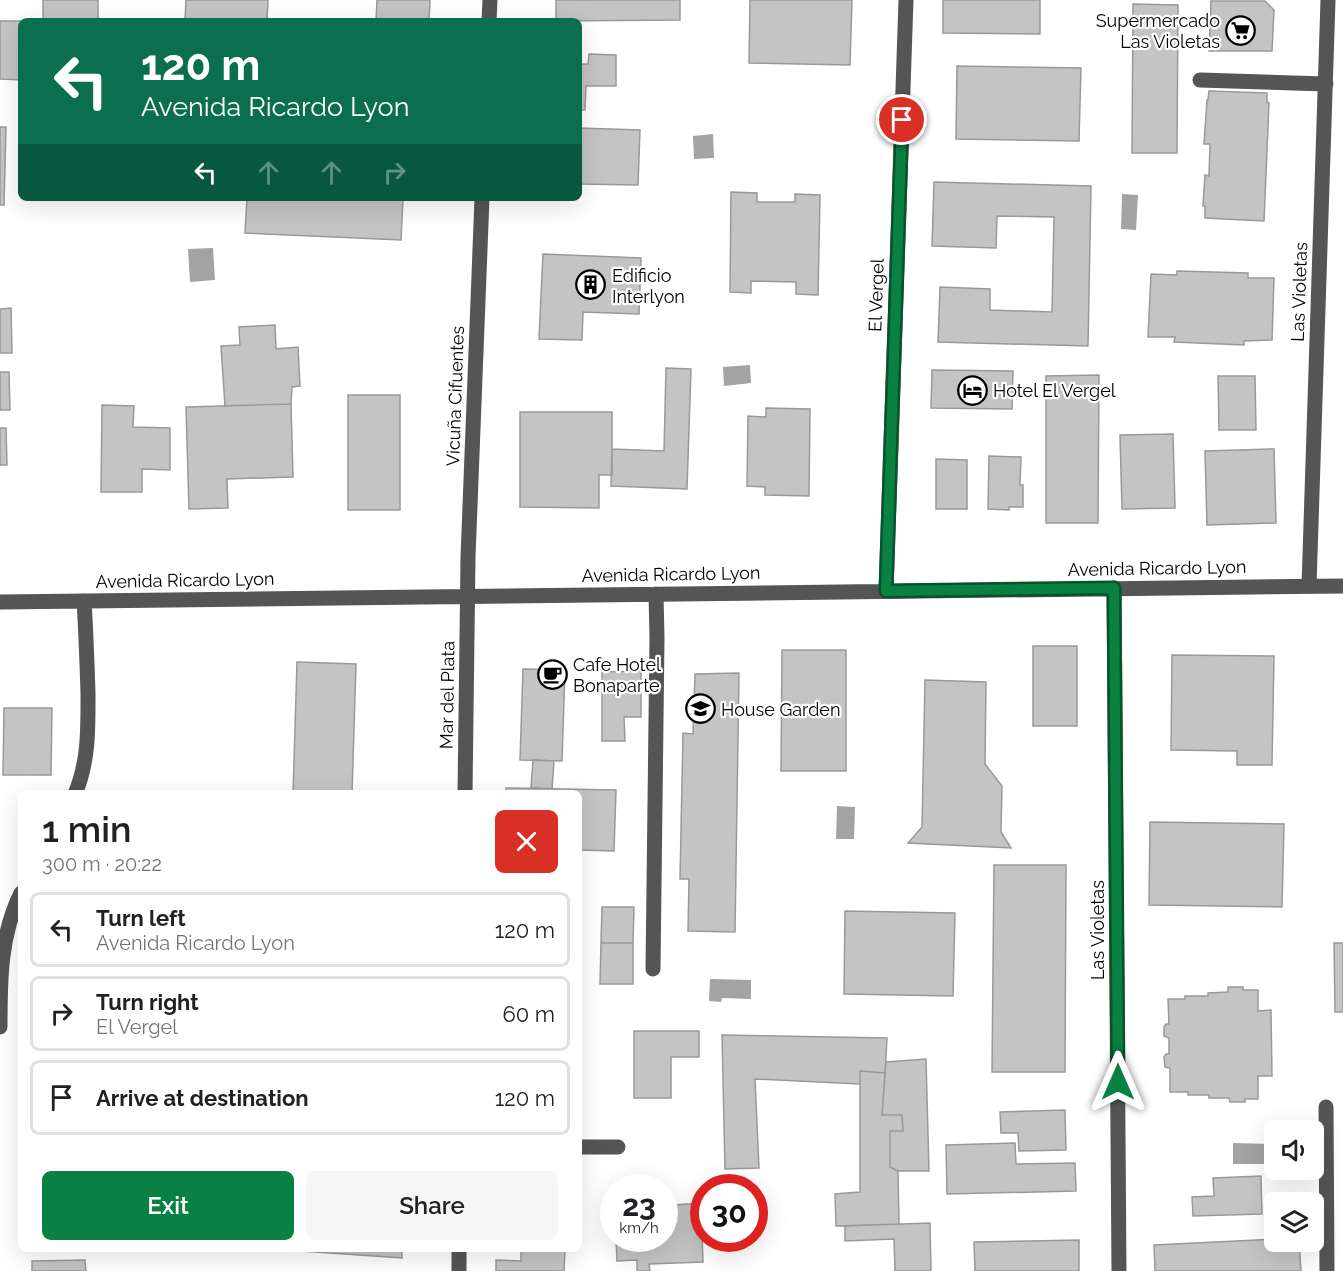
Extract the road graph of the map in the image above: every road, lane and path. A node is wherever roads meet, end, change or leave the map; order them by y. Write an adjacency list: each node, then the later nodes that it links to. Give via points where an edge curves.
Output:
1 (490, 0): 4 (street)
2 (906, 0): 11 (street, El Vergel)
3 (1328, 0): 6 (street, Las Violetas)
4 (489, 18)
5 (1200, 80): 6 (street)
6 (1326, 84): 8 (street, Las Violetas)
7 (482, 201): 13 (street, Vicuña Cifuentes)
8 (1309, 586): 9 (street, Avenida Ricardo Lyon); 10 (street, Avenida Ricardo Lyon)
9 (1343, 586)
10 (1114, 588): 11 (street, Avenida Ricardo Lyon); 26 (street, Las Violetas)
11 (886, 591): 12 (street, Avenida Ricardo Lyon)
12 (656, 594): 13 (street, Avenida Ricardo Lyon); 19 (street)
13 (468, 596): 14 (street, Avenida Ricardo Lyon); 17 (street, Mar del Plata)
14 (84, 601): 15 (street, Avenida Ricardo Lyon); 16 (street, via 88,742)
15 (0, 602)
16 (77, 790)
17 (465, 790)
18 (18, 900): 20 (street, via 7,927 0,969)
19 (653, 969)
20 (0, 1027)
21 (1326, 1107): 27 (street)
22 (582, 1147): 23 (street)
23 (618, 1147)
24 (459, 1252): 25 (street)
25 (459, 1271)
26 (1119, 1271)
27 (1327, 1271)

